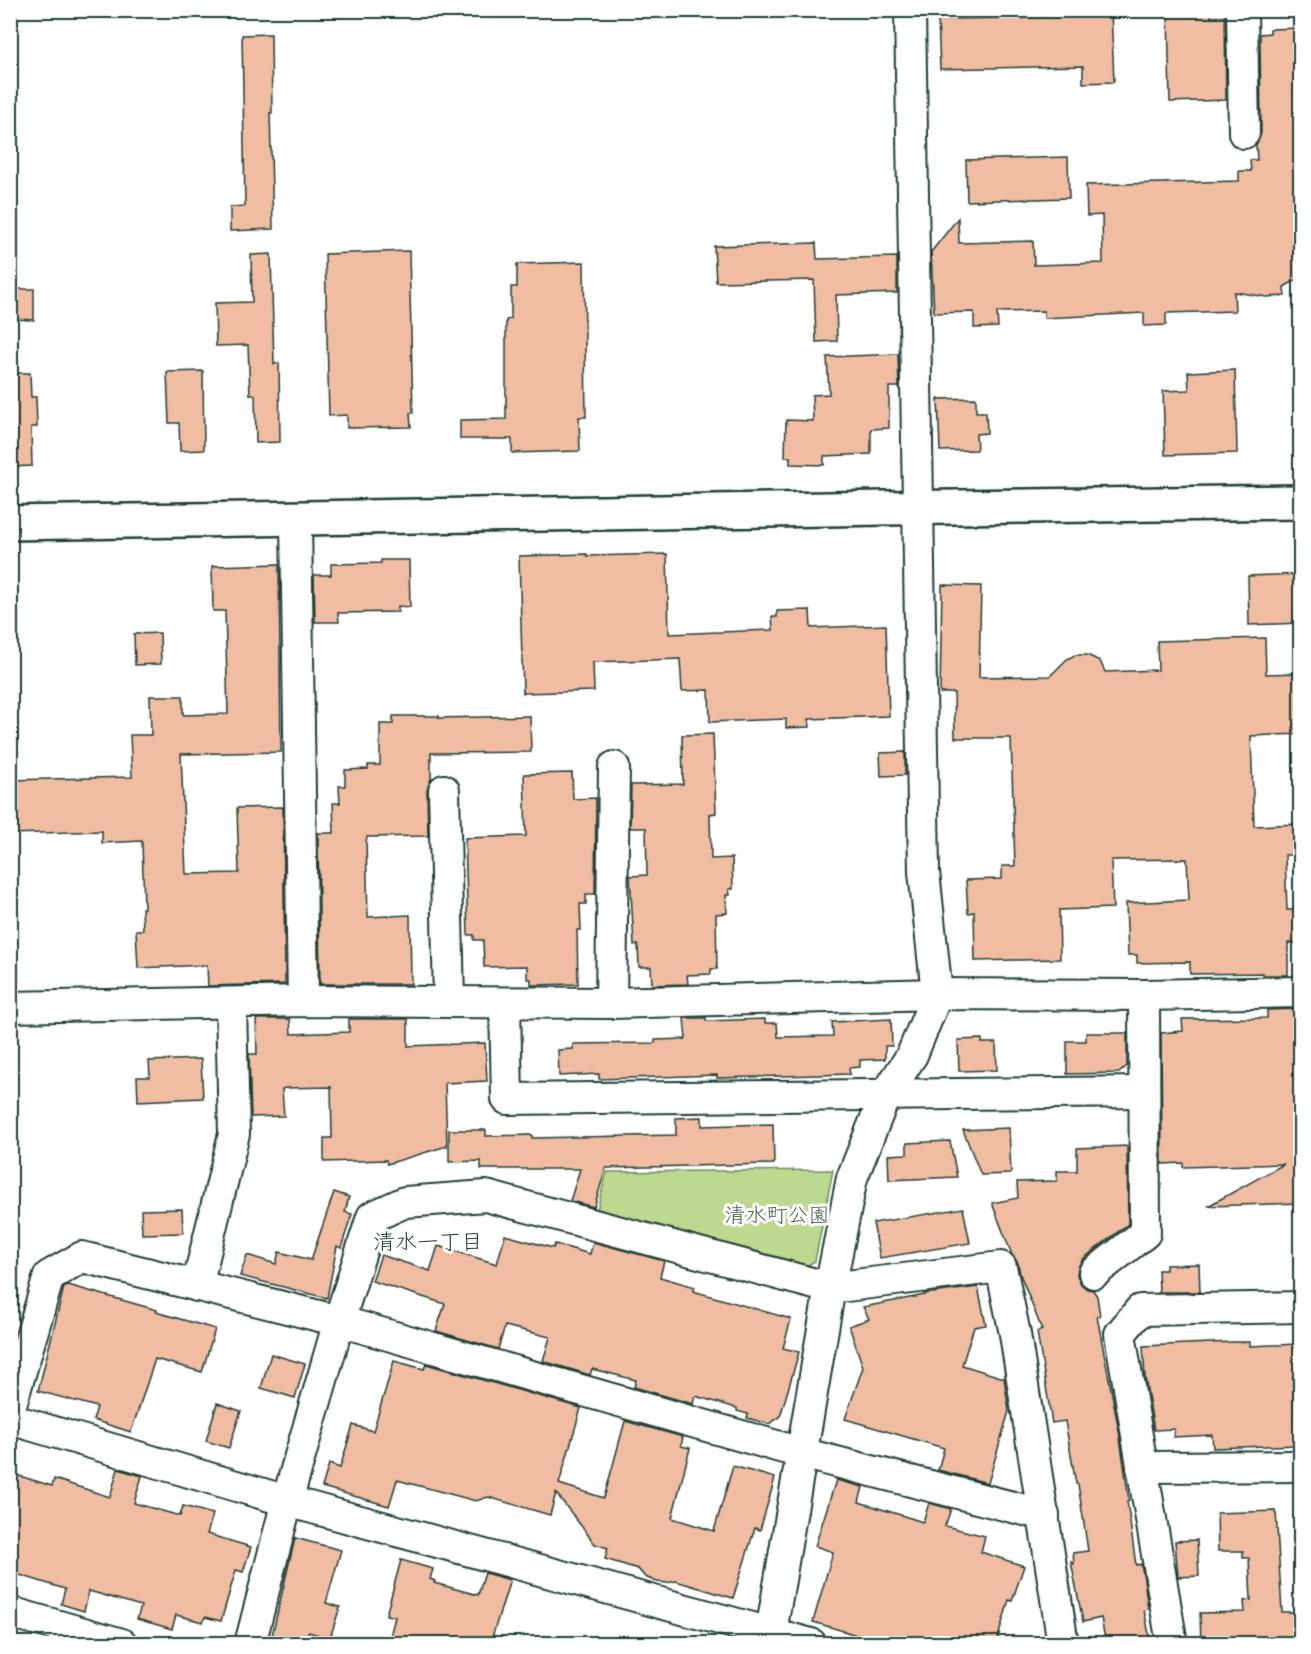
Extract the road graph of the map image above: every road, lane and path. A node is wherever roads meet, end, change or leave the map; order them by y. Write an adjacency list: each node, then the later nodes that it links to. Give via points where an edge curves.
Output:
1 (910, 10): 5 (street)
2 (1242, 10): 3 (street)
3 (1244, 133)
4 (1300, 502): 5 (street)
5 (918, 506): 6 (street); 11 (street, via 924,872)
6 (296, 520): 7 (street); 13 (street)
7 (10, 523)
8 (614, 767): 17 (street)
9 (444, 790): 14 (street)
10 (1300, 992): 12 (street)
11 (936, 994): 12 (street); 17 (street); 20 (street, via 912,1055)
12 (1143, 995): 19 (street)
13 (303, 1001): 14 (street); 15 (street)
14 (449, 1001): 16 (street)
15 (231, 1004): 18 (street); 22 (street, via 234,1134)
16 (505, 1004): 17 (street); 20 (street, via 507,1099)
17 (611, 1004)
18 (10, 1007)
19 (1144, 1092): 20 (street); 21 (street, via 1145,1233)
20 (885, 1096): 23 (street, via 852,1178)
21 (1094, 1273)
22 (196, 1286): 25 (street); 26 (street, via 82,1257 49,1276)
23 (830, 1288): 25 (street, via 486,1196 405,1202 372,1216); 28 (street); 32 (street, via 1001,1268 1016,1334)
24 (1300, 1306): 30 (street, via 1140,1310 1120,1334)
25 (339, 1322): 28 (street); 31 (street)
26 (10, 1407)
27 (10, 1419): 31 (street)
28 (801, 1453): 32 (street); 34 (street)
29 (1300, 1466): 30 (street)
30 (1142, 1467): 39 (street)
31 (287, 1501): 34 (street); 36 (street)
32 (1044, 1515): 38 (street)
33 (10, 1612): 35 (street)
34 (770, 1638): 37 (street)
35 (122, 1644)
36 (250, 1644)
37 (811, 1644)
38 (1063, 1644)
39 (1172, 1644)

